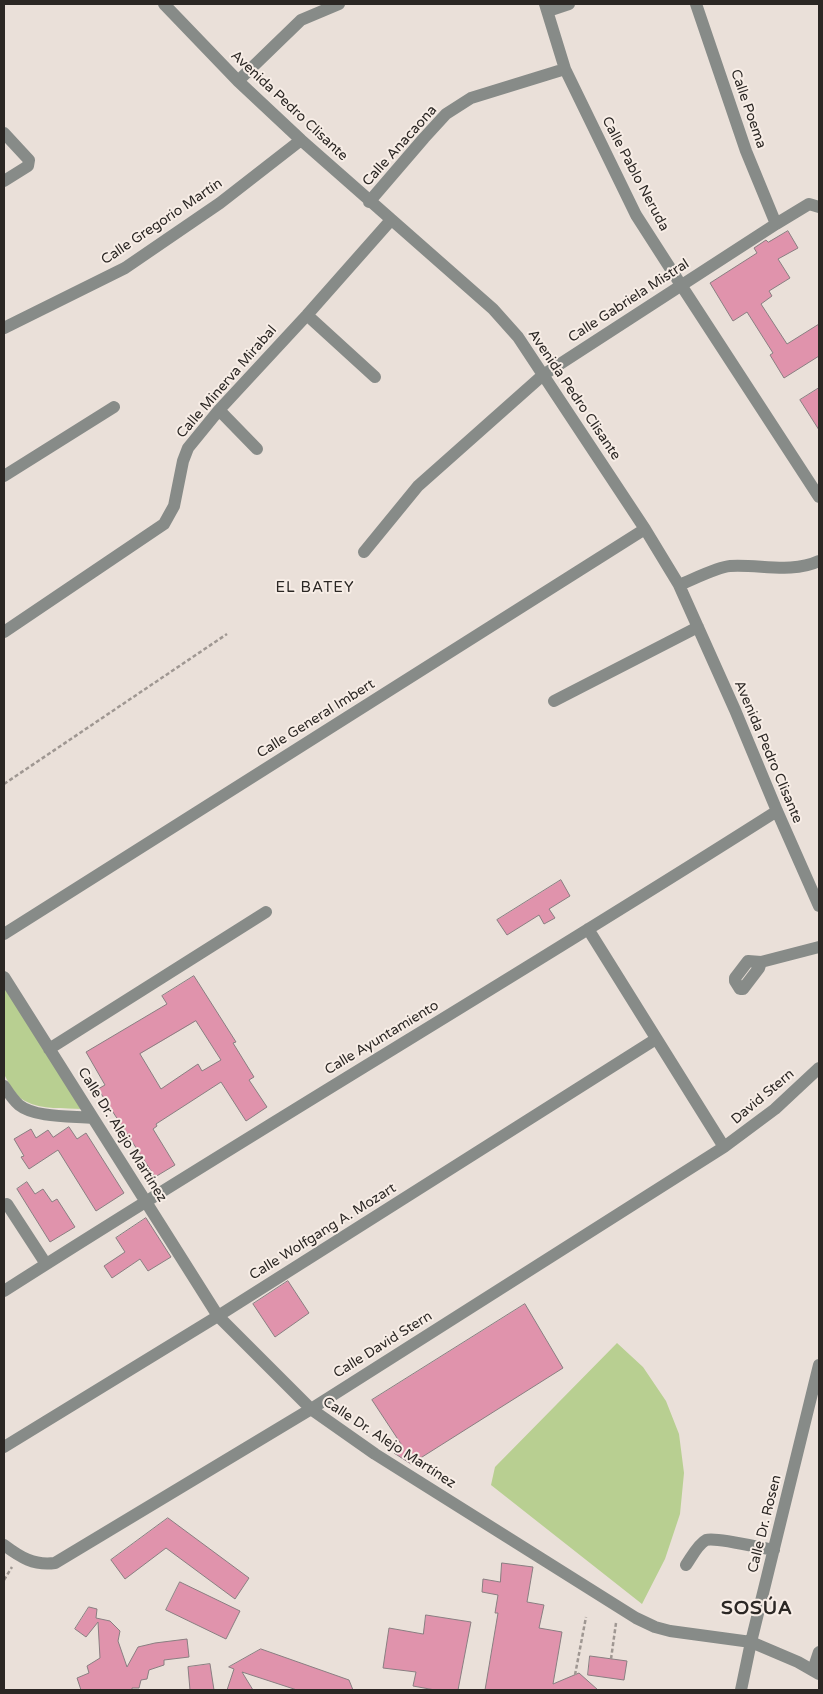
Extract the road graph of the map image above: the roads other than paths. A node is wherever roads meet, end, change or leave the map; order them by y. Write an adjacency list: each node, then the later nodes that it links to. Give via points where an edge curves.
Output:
1 (164, 4): 7 (street, Avenida Pedro Clisante)
2 (336, 4): 7 (street, via 301,20)
3 (568, 4): 5 (street)
4 (696, 4): 14 (street, Calle Poema, via 746,152)
5 (547, 8): 6 (street, Calle Pablo Neruda)
6 (564, 68): 11 (street, Calle Anacaona, via 470,98 446,114); 15 (street, Calle Pablo Neruda, via 636,214)
7 (238, 81): 9 (street, Avenida Pedro Clisante)
8 (4, 133): 10 (street, via 29,160 28,166)
9 (301, 140): 11 (street, Avenida Pedro Clisante); 17 (street, Calle Gregorio Martín, via 220,203 125,268)
10 (4, 181)
11 (369, 202): 13 (street, Avenida Pedro Clisante)
12 (819, 207): 14 (street, Calle Gabriela Mistral, via 809,204)
13 (391, 220): 16 (street, Calle Minerva Mirabal); 18 (street, Avenida Pedro Clisante, via 493,309 518,337)
14 (776, 224): 15 (street, Calle Gabriela Mistral)
15 (680, 285): 18 (street, Calle Gabriela Mistral); 24 (street, Calle Pablo Neruda)
16 (307, 315): 19 (street); 21 (street, Calle Minerva Mirabal)
17 (4, 328)
18 (543, 375): 25 (street, Avenida Pedro Clisante); 26 (street, Calle Gabriela Mistral, via 418,486)
19 (375, 377)
20 (114, 407): 23 (street)
21 (219, 410): 22 (street); 30 (street, Calle Minerva Mirabal, via 185,454 174,506 164,524)
22 (258, 449)
23 (4, 476)
24 (819, 496)
25 (645, 529): 28 (street, Avenida Pedro Clisante); 36 (street, Calle General Imbert)
26 (364, 552)
27 (819, 561): 28 (street, via 793,568 728,566)
28 (679, 585): 29 (street, Avenida Pedro Clisante)
29 (698, 627): 31 (street); 32 (street, Avenida Pedro Clisante)
30 (4, 632)
31 (554, 701)
32 (777, 811): 33 (street, Avenida Pedro Clisante); 35 (street, Calle Ayuntamiento)
33 (819, 906)
34 (266, 912): 41 (street)
35 (588, 929): 40 (street); 46 (street, Calle Ayuntamiento)
36 (4, 934)
37 (819, 947): 38 (street)
38 (761, 962)
39 (4, 977): 41 (street, Calle Dr. Alejo Martínez)
40 (656, 1039): 45 (street); 50 (street, Calle Wolfgang A. Mozart)
41 (50, 1049): 44 (street, Calle Dr. Alejo Martínez)
42 (819, 1068): 45 (street, David Stern, via 775,1109)
43 (4, 1086): 44 (street, via 18,1104 28,1110)
44 (93, 1118): 46 (street, Calle Dr. Alejo Martínez)
45 (724, 1147): 52 (street, Calle David Stern)
46 (145, 1200): 48 (street, Calle Ayuntamiento); 50 (street, Calle Dr. Alejo Martínez)
47 (5, 1203): 48 (street)
48 (46, 1264): 49 (street, Calle Ayuntamiento)
49 (4, 1291)
50 (218, 1316): 52 (street, Calle Dr. Alejo Martínez); 53 (street, Calle Wolfgang A. Mozart)
51 (819, 1365): 55 (street, Calle Dr. Rosen)
52 (311, 1409): 54 (street, Calle David Stern, via 55,1563 38,1563 18,1556); 57 (street, Calle Dr. Alejo Martínez, via 375,1454 636,1618 670,1631)
53 (4, 1447)
54 (4, 1545)
55 (774, 1550): 56 (street, via 707,1540); 57 (street, Calle Dr. Rosen)
56 (686, 1565)
57 (751, 1642): 59 (street, Calle Dr. Alejo Martínez); 60 (street, Calle Dr. Rosen)
58 (819, 1652): 59 (street)
59 (816, 1672)
60 (741, 1690)

